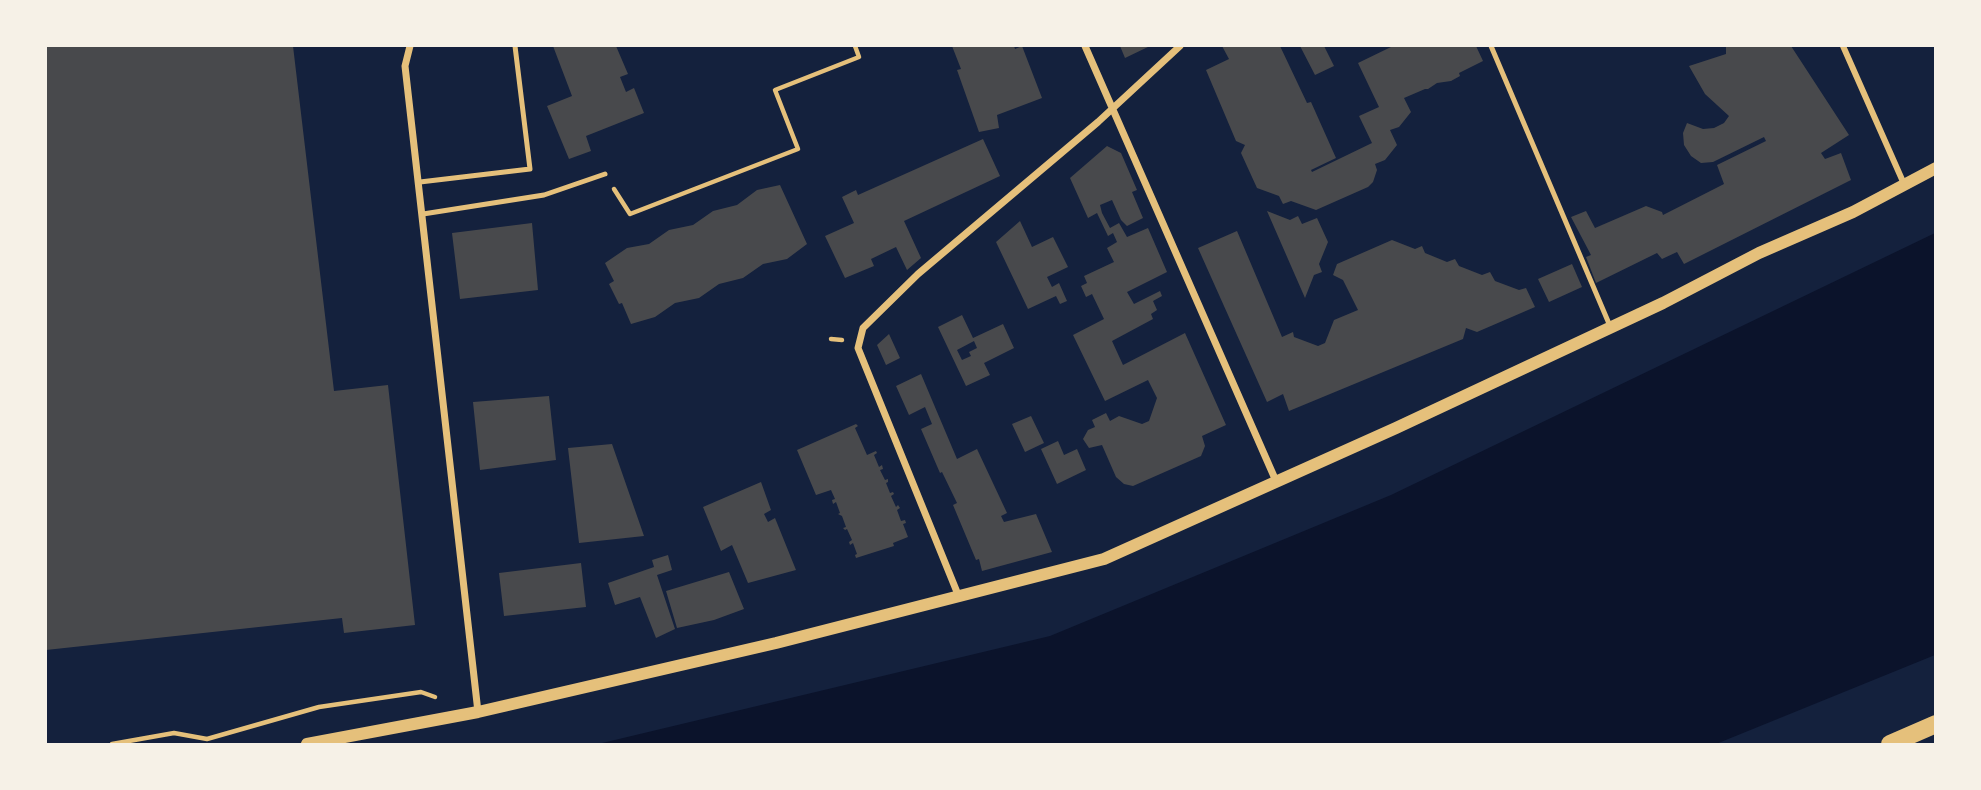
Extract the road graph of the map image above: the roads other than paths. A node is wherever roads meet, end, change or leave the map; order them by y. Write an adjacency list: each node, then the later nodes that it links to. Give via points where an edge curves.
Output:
1 (410, 46): 10 (street, via 405,66)
2 (515, 46): 10 (lane, via 530,169)
3 (1086, 46): 7 (street)
4 (1180, 46): 7 (street)
5 (1491, 46): 13 (lane)
6 (1843, 46): 11 (street)
7 (1113, 108): 14 (street); 15 (street, via 918,274 863,328 858,348)
8 (1936, 168): 11 (street)
9 (604, 174): 12 (lane, via 544,195)
10 (419, 183): 12 (street)
11 (1905, 186): 13 (street)
12 (423, 214): 16 (street)
13 (1611, 328): 14 (street)
14 (1276, 481): 15 (street, via 1104,559)
15 (959, 597): 16 (street)
16 (478, 712): 18 (street)
17 (1936, 724): 19 (main road)
18 (307, 744)
19 (1890, 744)

